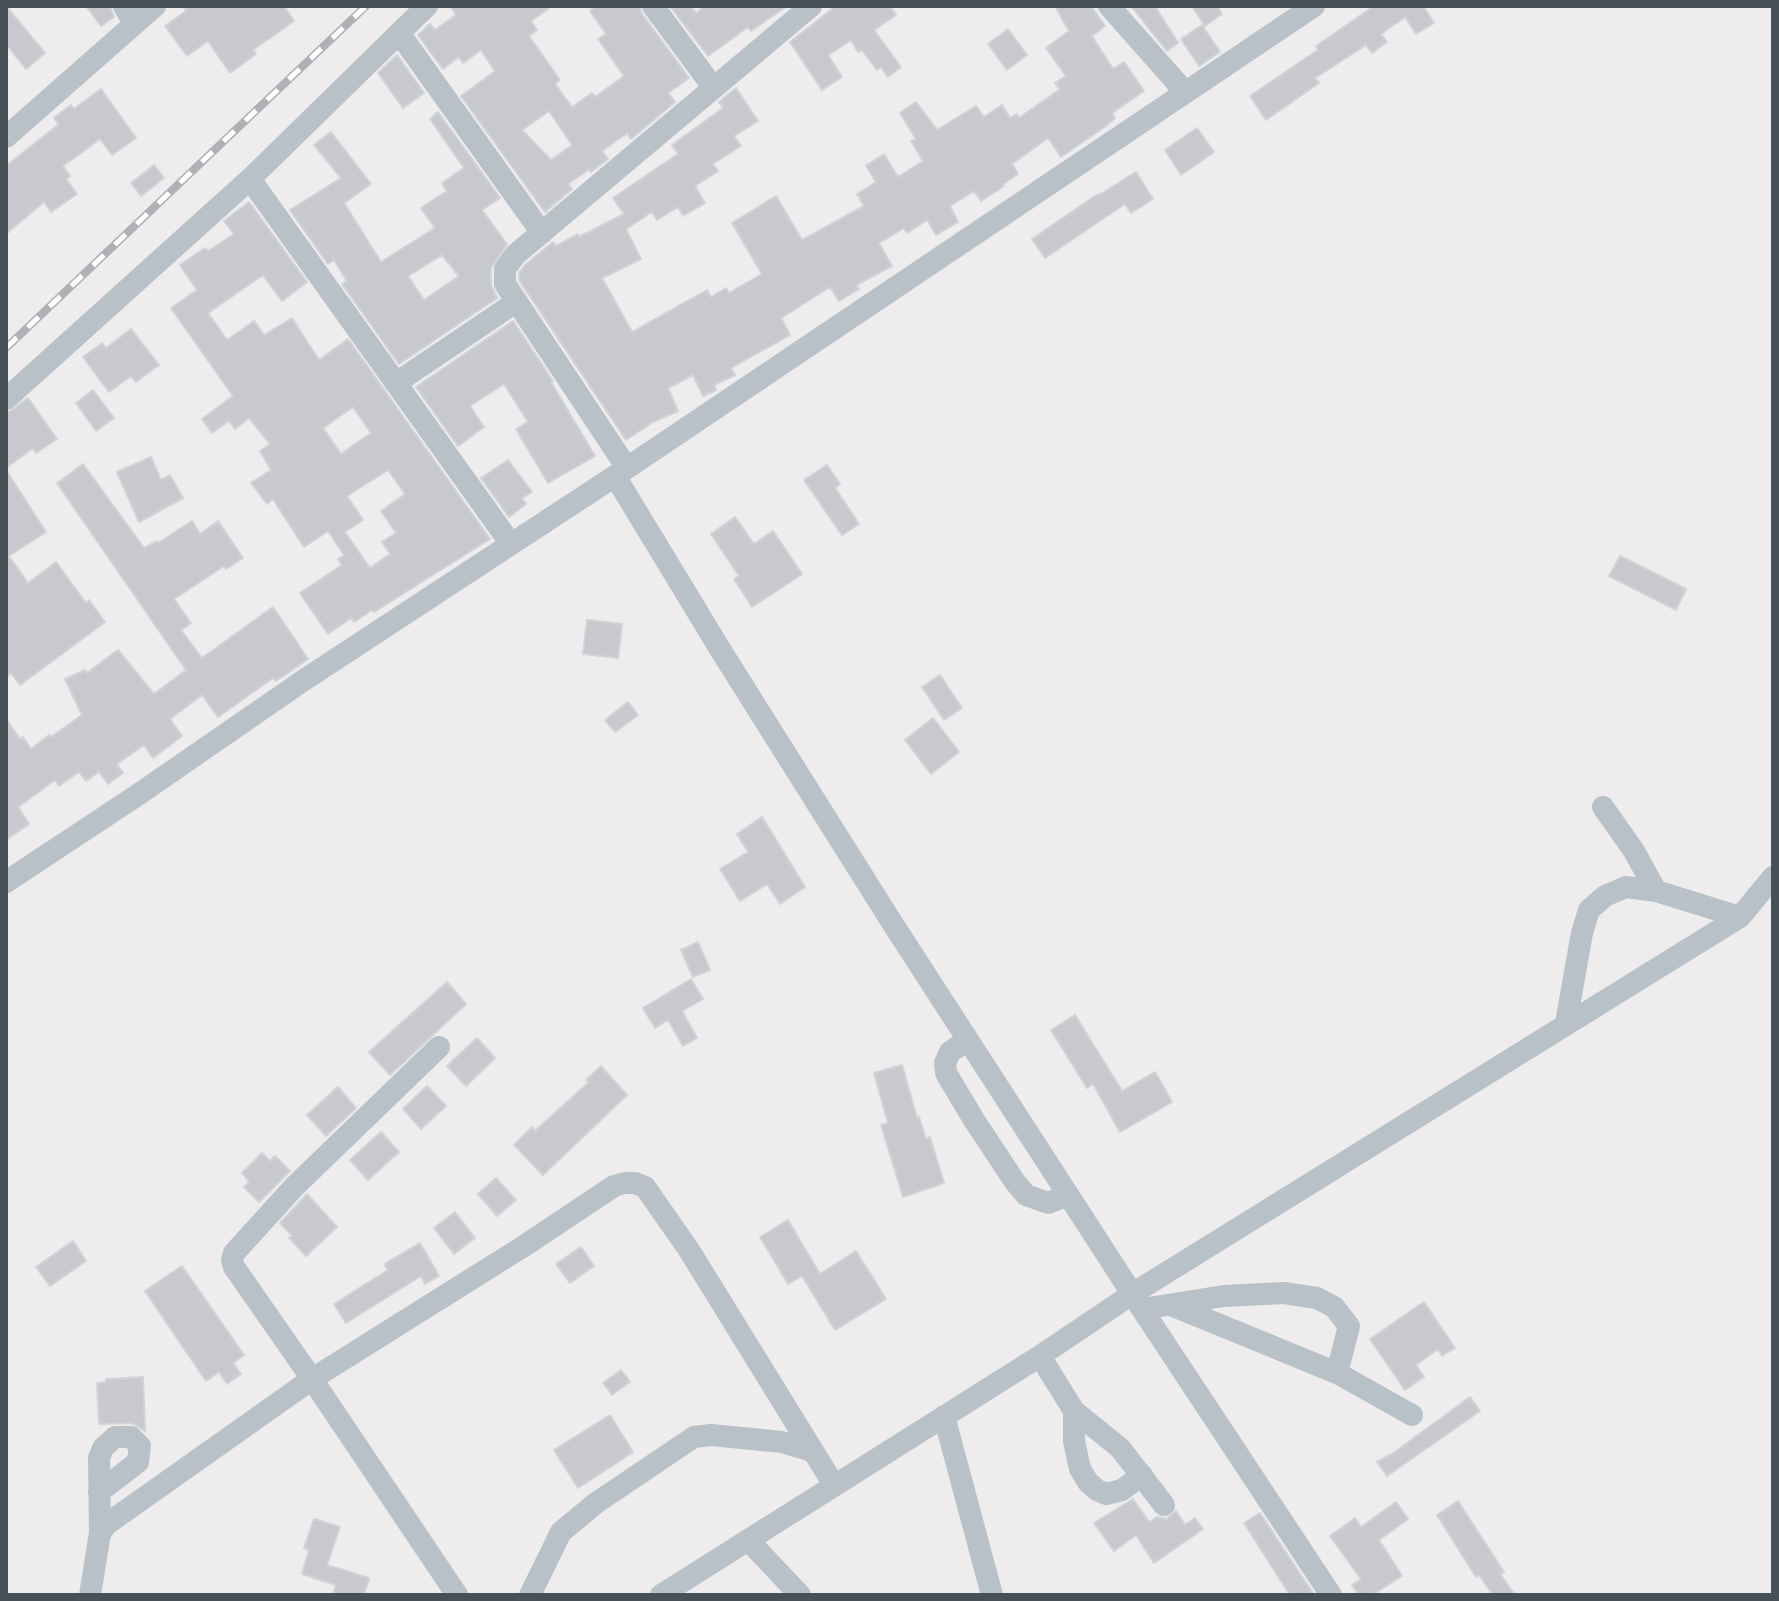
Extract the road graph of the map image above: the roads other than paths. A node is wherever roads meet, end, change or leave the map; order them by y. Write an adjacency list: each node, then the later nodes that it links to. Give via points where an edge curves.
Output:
1 (155, 6): 7 (street)
2 (427, 6): 8 (street)
3 (653, 6): 9 (street)
4 (811, 6): 9 (street)
5 (1109, 6): 10 (street)
6 (1314, 6): 10 (street)
7 (129, 15): 11 (street)
8 (399, 33): 12 (street); 13 (street)
9 (713, 87): 13 (street)
10 (1185, 92): 17 (street)
11 (6, 137)
12 (250, 179): 15 (street); 16 (street)
13 (542, 233): 14 (street, via 505,269 505,284)
14 (516, 302): 15 (street); 17 (street)
15 (396, 383): 18 (street)
16 (6, 399)
17 (621, 472): 18 (street); 25 (street, via 723,654)
18 (511, 544): 21 (street)
19 (1603, 807): 22 (street)
20 (1773, 877): 23 (street)
21 (6, 882)
22 (1656, 891): 23 (street); 24 (street, via 1626,887 1589,910)
23 (1740, 917): 24 (street)
24 (1566, 1023): 28 (street)
25 (968, 1040): 27 (street); 27 (street, via 950,1052 945,1063 974,1120 1026,1195 1048,1203)
26 (439, 1047): 32 (street, via 295,1186 234,1253 234,1267)
27 (1068, 1195): 28 (street)
28 (1137, 1302): 29 (street); 30 (street); 50 (street)
29 (1170, 1305): 31 (street); 31 (street, via 1284,1293 1317,1298 1334,1307 1349,1326)
30 (1040, 1356): 33 (street); 35 (street)
31 (1337, 1373): 34 (street)
32 (312, 1379): 36 (street, via 614,1186 635,1183 645,1187 689,1250); 41 (street); 45 (street)
33 (1074, 1411): 37 (street, via 1120,1448); 37 (street, via 1080,1469 1097,1490 1122,1490)
34 (1412, 1415)
35 (944, 1416): 38 (street); 49 (street)
36 (812, 1451): 38 (street); 46 (street, via 782,1442 694,1437 561,1532)
37 (1142, 1475): 40 (street)
38 (834, 1485): 42 (street)
39 (99, 1492): 41 (street)
40 (1164, 1505)
41 (100, 1533): 44 (street)
42 (749, 1541): 43 (street); 48 (street)
43 (688, 1588): 47 (street)
44 (90, 1595)
45 (457, 1595)
46 (530, 1595)
47 (661, 1595)
48 (800, 1595)
49 (992, 1595)
50 (1331, 1595)

